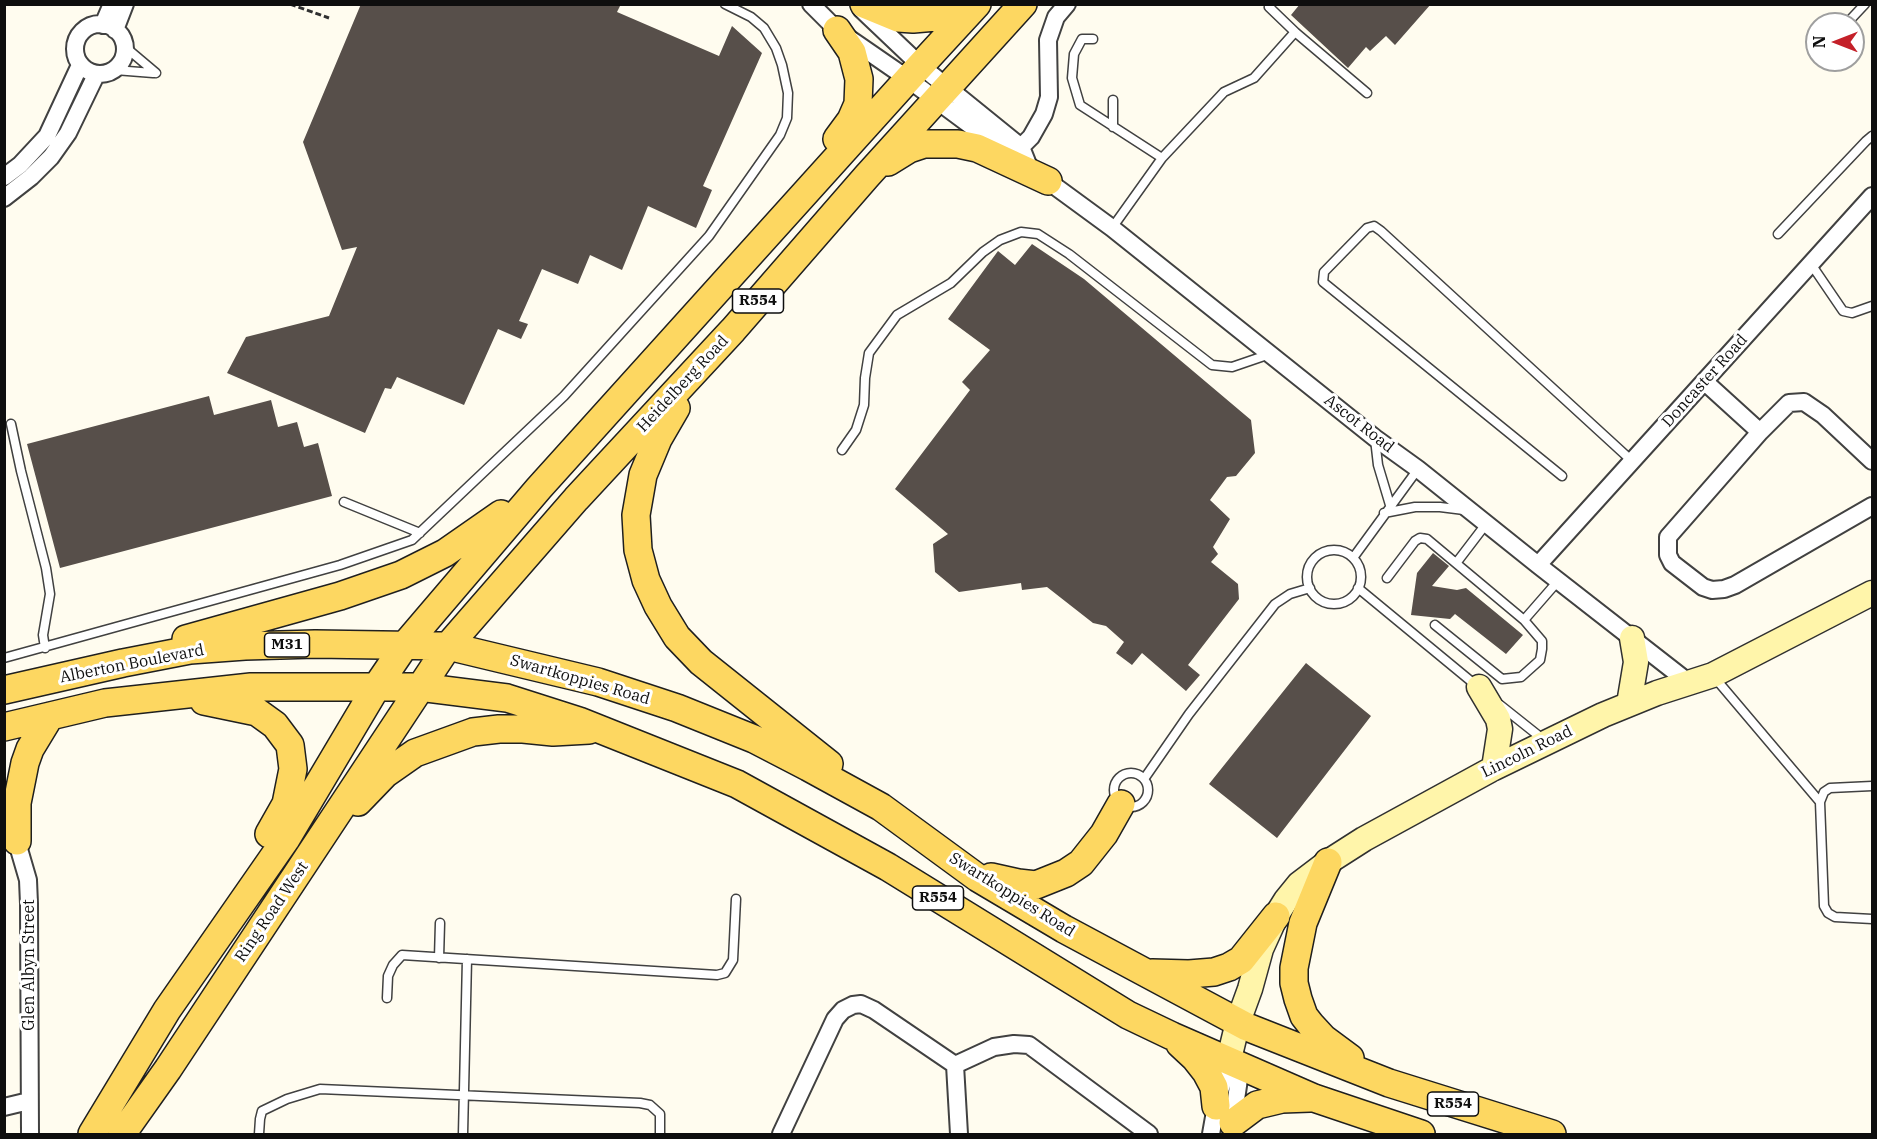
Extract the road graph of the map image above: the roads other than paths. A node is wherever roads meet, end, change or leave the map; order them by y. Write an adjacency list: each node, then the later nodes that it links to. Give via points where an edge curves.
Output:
1 (112, 4): 12 (street)
2 (125, 4): 12 (street)
3 (726, 4): 56 (lane, via 764,28 776,48 788,93 787,118 780,135 709,236 564,396)
4 (812, 4): 13 (street)
5 (857, 4): 19 (street)
6 (864, 4): 7 (main road, via 898,18 913,19 936,17)
7 (961, 4)
8 (977, 4): 19 (main road, R554)
9 (1023, 4): 22 (main road, Heidelberg Road / R554)
10 (1067, 4): 26 (street, via 1056,17 1048,40 1047,106 1040,124)
11 (1269, 5): 14 (lane)
12 (109, 27): 16 (street, via 120,34); 17 (street, via 90,26 80,34 75,53)
13 (837, 30): 19 (street); 34 (main road, via 856,63 858,104 851,120)
14 (1295, 32): 21 (lane); 27 (lane, via 1254,78 1224,92)
15 (1093, 39): 24 (lane, via 1082,39 1074,54 1074,88 1080,105)
16 (124, 46): 18 (street, via 123,59); 18 (lane, via 156,73)
17 (80, 65): 20 (street); 30 (street, via 47,136 21,165)
18 (115, 69): 20 (street)
19 (915, 72): 22 (street); 34 (main road, R554)
20 (96, 75): 32 (street, via 68,133 51,157)
21 (1367, 93)
22 (942, 94): 26 (street); 29 (main road, Heidelberg Road / R554)
23 (1113, 100): 24 (lane)
24 (1113, 127): 27 (lane)
25 (1872, 136): 35 (lane)
26 (1016, 151): 28 (street)
27 (1162, 158): 33 (lane)
28 (1039, 174): 29 (main road, via 977,148 924,144 909,148); 33 (street, Ascot Road)
29 (867, 176): 39 (main road, Heidelberg Road / R554)
30 (4, 177)
31 (1872, 196): 36 (street, Doncaster Road)
32 (4, 198)
33 (1112, 228): 38 (street, Ascot Road)
34 (770, 232): 49 (main road, R554)
35 (1778, 234)
36 (1811, 264): 37 (lane, via 1843,311 1852,313); 40 (street, Doncaster Road)
37 (1872, 306)
38 (1270, 354): 43 (street, Ascot Road); 44 (lane, via 1232,367 1212,365 1068,254 1038,234 1021,232 1000,240 951,283 897,315 869,353 864,405 856,430)
39 (701, 364): 69 (main road, Heidelberg Road / R554); 91 (main road, via 658,439 643,476 636,515 638,549 646,580 677,637 701,662)
40 (1705, 382): 42 (street); 45 (street, Doncaster Road)
41 (11, 424): 70 (lane, via 50,594 43,635)
42 (1760, 432): 46 (street, via 1790,403 1804,402); 52 (street, via 1668,537 1672,563 1702,587 1712,590 1735,585)
43 (1375, 438): 47 (street, Ascot Road); 51 (lane)
44 (843, 450)
45 (1632, 461): 48 (lane, via 1381,231 1374,226 1367,228 1324,272 1323,282); 59 (street, Doncaster Road)
46 (1872, 461)
47 (1418, 469): 51 (lane); 53 (street, Ascot Road)
48 (1562, 476)
49 (539, 488): 68 (main road, R554); 72 (main road, via 466,540 402,575 185,639)
50 (344, 502): 56 (lane)
51 (1390, 505): 54 (lane)
52 (1872, 506)
53 (1471, 511): 54 (lane, via 1421,507); 55 (street, Ascot Road)
54 (1384, 513): 57 (lane)
55 (1486, 524): 58 (lane); 59 (street, Ascot Road)
56 (420, 533): 70 (lane, via 412,540 349,562)
57 (1353, 558): 62 (lane, via 1338,551 1322,553 1307,574); 63 (lane, via 1361,574)
58 (1457, 562): 60 (lane, via 1420,538); 65 (lane)
59 (1538, 565): 61 (street, Ascot Road)
60 (1387, 578)
61 (1558, 581): 65 (lane); 67 (street, Ascot Road)
62 (1310, 588): 63 (lane, via 1322,601 1334,604 1343,603); 86 (lane, via 1275,604)
63 (1358, 588): 77 (lane)
64 (1872, 593): 73 (street, Lincoln Road)
65 (1524, 620): 66 (lane, via 1542,641 1540,660 1521,677 1502,679)
66 (1435, 625)
67 (1632, 638): 74 (street, Ascot Road); 80 (street, via 1636,662)
68 (405, 645): 69 (main road, Swartkoppies Road / R554); 72 (main road, Alberton Boulevard / M31, via 245,646 190,650); 75 (main road, R554)
69 (448, 646): 76 (main road, Heidelberg Road / R554); 91 (main road, Swartkoppies Road / R554, via 598,681 677,708 754,739)
70 (45, 648): 71 (lane)
71 (4, 658)
72 (123, 663): 78 (main road, Alberton Boulevard / M31)
73 (1713, 675): 74 (street, Lincoln Road); 89 (lane)
74 (1688, 682): 80 (street, Lincoln Road)
75 (377, 686): 76 (main road, R554); 79 (main road, Alberton Boulevard, via 251,687); 100 (main road, Ring Road West, via 286,839)
76 (419, 687): 83 (main road, R554, via 507,698); 93 (main road, Ring Road West)
77 (1479, 687): 84 (lane); 85 (street, via 1500,729)
78 (4, 690)
79 (173, 695): 81 (main road, Alberton Boulevard, via 105,703); 100 (main road, via 257,712 275,725 290,745 293,768 286,804 242,884)
80 (1629, 704): 84 (street, Lincoln Road)
81 (50, 716): 82 (main road, Alberton Boulevard); 92 (main road, via 25,763)
82 (4, 727)
83 (599, 729): 93 (main road, via 472,732 415,753 385,774); 106 (main road, R554, via 737,784 888,867 1128,1015)
84 (1546, 742): 85 (street, Lincoln Road)
85 (1494, 768): 95 (street, Lincoln Road)
86 (1144, 778): 90 (lane, via 1148,788 1144,801 1136,807); 90 (lane, via 1131,773 1117,779 1114,794)
87 (1872, 786): 89 (lane, via 1830,788)
88 (4, 800): 92 (street, Glen Albyn Street)
89 (1820, 802): 98 (lane, via 1824,906 1834,917)
90 (1121, 804): 94 (main road, via 1081,863 1036,885 991,877)
91 (881, 807): 94 (main road, Swartkoppies Road / R554)
92 (11, 842): 112 (street, Glen Albyn Street, via 28,880)
93 (309, 858): 117 (main road, Ring Road West)
94 (954, 861): 103 (main road, Swartkoppies Road / R554, via 997,890)
95 (1328, 862): 97 (street, Lincoln Road, via 1299,884); 109 (main road, via 1297,948 1294,975 1298,999 1304,1016 1323,1038)
96 (736, 899): 102 (lane, via 733,960 725,973 717,975)
97 (1276, 916): 103 (main road, via 1241,960 1229,967 1189,974); 105 (street, Lincoln Road, via 1261,949)
98 (1872, 919)
99 (440, 923): 101 (lane)
100 (222, 933): 116 (main road, Ring Road West, via 167,1010)
101 (439, 957): 102 (lane); 104 (lane, via 402,956 388,976)
102 (467, 959): 110 (lane)
103 (1145, 972): 105 (main road, Swartkoppies Road / R554)
104 (387, 998)
105 (1243, 1025): 107 (street, Lincoln Road); 109 (main road, Swartkoppies Road / R554)
106 (1172, 1036): 107 (main road, R554); 114 (main road, via 1206,1072 1214,1088)
107 (1235, 1062): 111 (main road, R554); 114 (street); 114 (street)
108 (955, 1065): 121 (street, via 874,1010 853,1005 835,1019); 122 (street); 123 (street, via 994,1047 1029,1046)
109 (1389, 1083): 126 (main road, Swartkoppies Road / R554)
110 (464, 1095): 118 (lane, via 320,1089 262,1111); 119 (lane); 120 (lane, via 650,1105 660,1114)
111 (1314, 1098): 114 (main road, via 1257,1105); 125 (main road, R554)
112 (29, 1101): 113 (street); 115 (street, Glen Albyn Street)
113 (4, 1107)
114 (1221, 1125): 124 (street)
115 (30, 1134)
116 (92, 1134)
117 (122, 1134)
118 (259, 1134)
119 (463, 1134)
120 (660, 1134)
121 (781, 1134)
122 (959, 1134)
123 (1149, 1134)
124 (1198, 1134)
125 (1421, 1134)
126 (1552, 1134)

